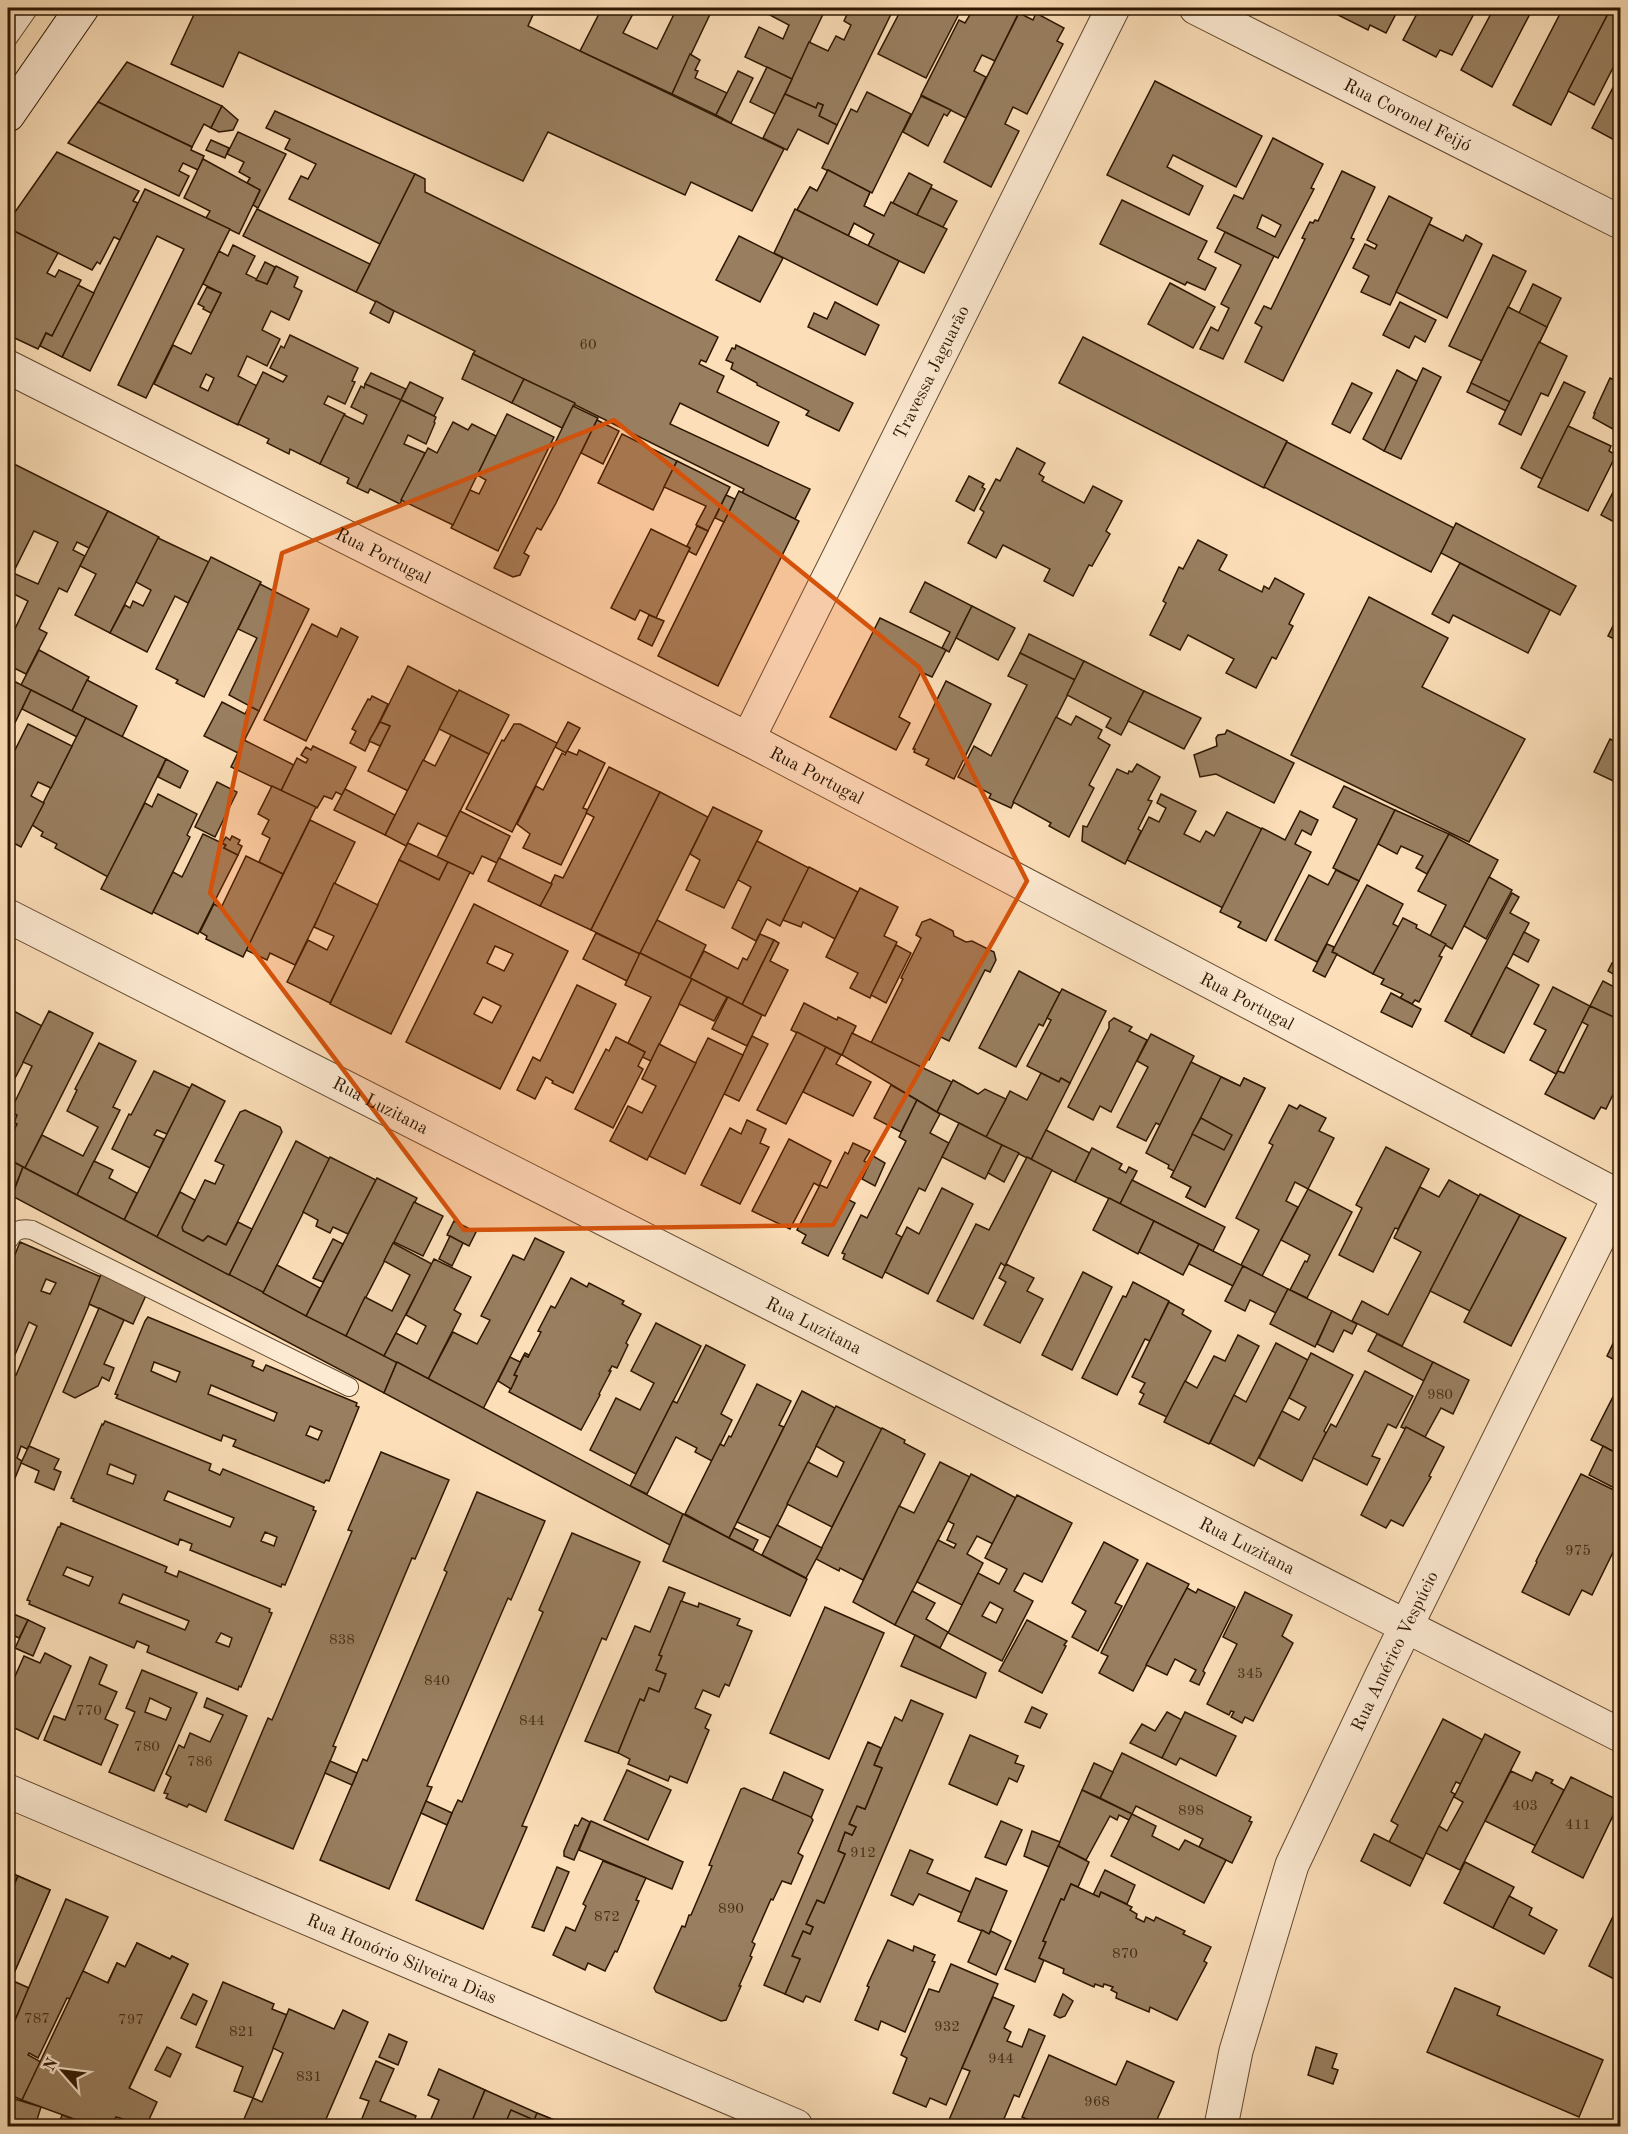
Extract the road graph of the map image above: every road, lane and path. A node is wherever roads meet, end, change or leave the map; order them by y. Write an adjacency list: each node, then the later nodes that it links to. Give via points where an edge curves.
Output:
1 (29, 8): 5 (lane)
2 (82, 8): 6 (street)
3 (1113, 8): 9 (street, Travessa Jaguarão)
4 (1196, 8): 7 (street, Rua Coronel Feijó)
5 (8, 38)
6 (8, 115)
7 (1620, 222)
8 (8, 367): 9 (street, Rua Portugal)
9 (748, 739): 11 (street, Rua Portugal)
10 (8, 916): 14 (street, Rua Luzitana)
11 (1620, 1196): 14 (street, Rua Américo Vespúcio)
12 (8, 1241): 13 (lane, via 15,1231 32,1230)
13 (349, 1387)
14 (1407, 1629): 15 (street, Rua Luzitana); 18 (street, Rua Américo Vespúcio, via 1292,1865 1236,2051)
15 (1620, 1736)
16 (8, 1791): 17 (street, Rua Honório Silveira Dias)
17 (795, 2127)
18 (1221, 2127)

